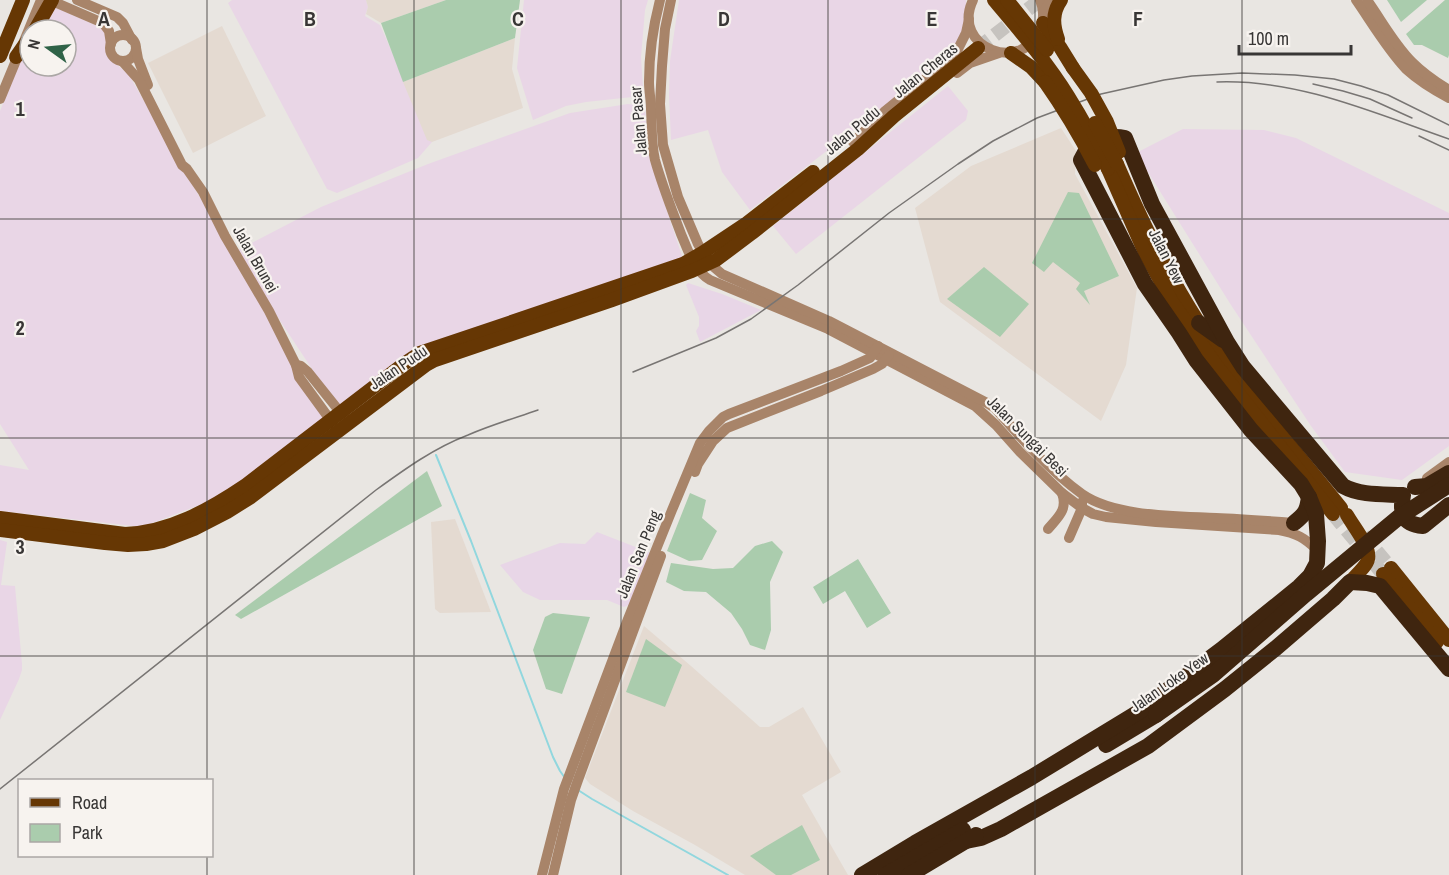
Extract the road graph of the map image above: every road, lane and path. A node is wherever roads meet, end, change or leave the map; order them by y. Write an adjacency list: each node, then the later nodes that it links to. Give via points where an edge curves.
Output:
1 (23, 0): 28 (main road)
2 (30, 0): 31 (street)
3 (48, 0): 17 (main road); 22 (street, via 103,24); 29 (street)
4 (77, 0): 23 (street, Jalan Brunei, via 117,17)
5 (660, 0): 39 (street, Jalan Pasar, via 650,53 652,143 673,212)
6 (671, 0): 39 (street, Jalan Pasar, via 662,66 663,145)
7 (994, 0): 38 (main road, Jalan Yew, bridge, via 1039,54)
8 (1007, 0): 38 (main road, Jalan Yew, bridge, via 1077,92)
9 (1040, 0): 18 (street)
10 (1051, 0): 18 (street)
11 (1060, 0): 24 (main road, via 1054,20)
12 (1351, 0): 20 (street)
13 (1356, 0): 20 (street)
14 (1368, 0): 21 (street)
15 (1374, 0): 21 (street)
16 (971, 1): 19 (street)
17 (40, 18)
18 (1043, 18): 24 (main road); 26 (street, via 1032,43 1022,50)
19 (969, 19): 26 (street, via 979,43); 37 (street, via 957,51 884,112)
20 (1369, 19): 34 (street, via 1407,69)
21 (1387, 28): 33 (street, via 1411,61)
22 (111, 44): 23 (street, via 121,36 129,37); 30 (street, via 112,54)
23 (134, 44): 30 (street, via 134,56); 32 (street, Jalan Brunei)
24 (1060, 47): 38 (main road, bridge, via 1107,122)
25 (978, 48): 36 (main road, Jalan Cheras)
26 (1005, 53): 37 (street, via 970,63 874,140); 38 (main road, bridge, via 1031,67 1079,135)
27 (18, 54): 29 (main road)
28 (0, 56)
29 (16, 57): 35 (street)
30 (122, 61): 32 (street, Jalan Brunei)
31 (0, 63)
32 (142, 81): 48 (street, Jalan Brunei, via 182,165 203,192 296,365 308,372)
33 (1449, 90)
34 (1449, 98)
35 (0, 99)
36 (894, 117): 37 (main road, Jalan Pudu)
37 (855, 145): 39 (main road, Jalan Pudu, via 749,228 723,255)
38 (1110, 163): 40 (main road, Jalan Yew, via 1110,188); 41 (main road, Jalan Yew)
39 (700, 261): 44 (street, Jalan Sungai Besi, via 819,316); 46 (main road, Jalan Pudu, via 612,300 435,360); 48 (main road, Jalan Pudu, via 420,353)
40 (1172, 302): 42 (highway); 61 (main road, Jalan Yew, via 1229,383)
41 (1199, 323): 43 (highway); 61 (main road, Jalan Yew)
42 (1179, 333): 43 (highway, via 1145,284 1081,160 1102,139 1125,138 1152,204); 56 (highway, via 1251,430)
43 (1227, 342): 54 (highway, via 1243,367 1343,486 1370,494)
44 (876, 349): 45 (street, Jalan Sungai Besi); 75 (street, Jalan San Peng, via 870,358 841,372 729,414 702,439 633,608)
45 (888, 356): 47 (street, Jalan Sungai Besi); 75 (street, Jalan San Peng, via 878,367 727,428 713,441 698,464)
46 (416, 371): 48 (main road, via 406,373); 51 (main road, Jalan Pudu)
47 (941, 383): 52 (street, Jalan Sungai Besi, via 972,394 994,408); 55 (street, Jalan Sungai Besi, via 985,413)
48 (338, 419): 51 (main road, via 299,453); 62 (main road, Jalan Pudu, via 221,501 163,528 125,534)
49 (1449, 462): 54 (street)
50 (1449, 473): 54 (highway)
51 (281, 475): 65 (main road, Jalan Pudu, via 227,512 163,541 128,545)
52 (1063, 479): 59 (street, via 1080,498); 60 (street, Jalan Sungai Besi, via 1089,498)
53 (1449, 485): 74 (highway, Jalan Loke Yew, bridge, via 1383,530)
54 (1409, 491): 58 (highway, via 1402,514 1415,525 1423,526)
55 (1062, 493): 59 (street, Jalan Sungai Besi); 64 (street, via 1065,503)
56 (1309, 497): 63 (highway, via 1304,515); 67 (highway, via 1316,514)
57 (1449, 497): 74 (highway, Jalan Loke Yew, via 1376,548 1216,685)
58 (1449, 505)
59 (1082, 508): 60 (street); 66 (street); 67 (street, Jalan Sungai Besi, via 1113,518 1293,532)
60 (1121, 509): 63 (street, Jalan Sungai Besi)
61 (1340, 512): 68 (main road, via 1367,548 1369,559)
62 (0, 518)
63 (1294, 523)
64 (1048, 529)
65 (0, 530)
66 (1069, 538)
67 (1317, 550): 69 (highway, via 1317,563 1310,576)
68 (1350, 582): 71 (highway); 73 (highway, via 1380,586)
69 (1253, 624): 71 (highway, via 1273,628 1279,639); 77 (highway, via 1137,712)
70 (1449, 640): 72 (main road, via 1387,571)
71 (1276, 648): 79 (highway, via 1148,746 1001,829)
72 (1449, 658)
73 (1449, 669)
74 (1159, 719): 78 (highway, Jalan Loke Yew); 79 (highway, Jalan Loke Yew)
75 (574, 777): 76 (street, Jalan San Peng)
76 (569, 791): 80 (street, Jalan San Peng); 81 (street, Jalan San Peng)
77 (992, 800): 78 (highway); 83 (highway)
78 (948, 838): 84 (highway, Jalan Loke Yew)
79 (966, 841): 85 (highway, Jalan Loke Yew)
80 (558, 854): 81 (street); 82 (street, Jalan San Peng)
81 (545, 872)
82 (553, 875)
83 (862, 875)
84 (886, 875)
85 (909, 875)

